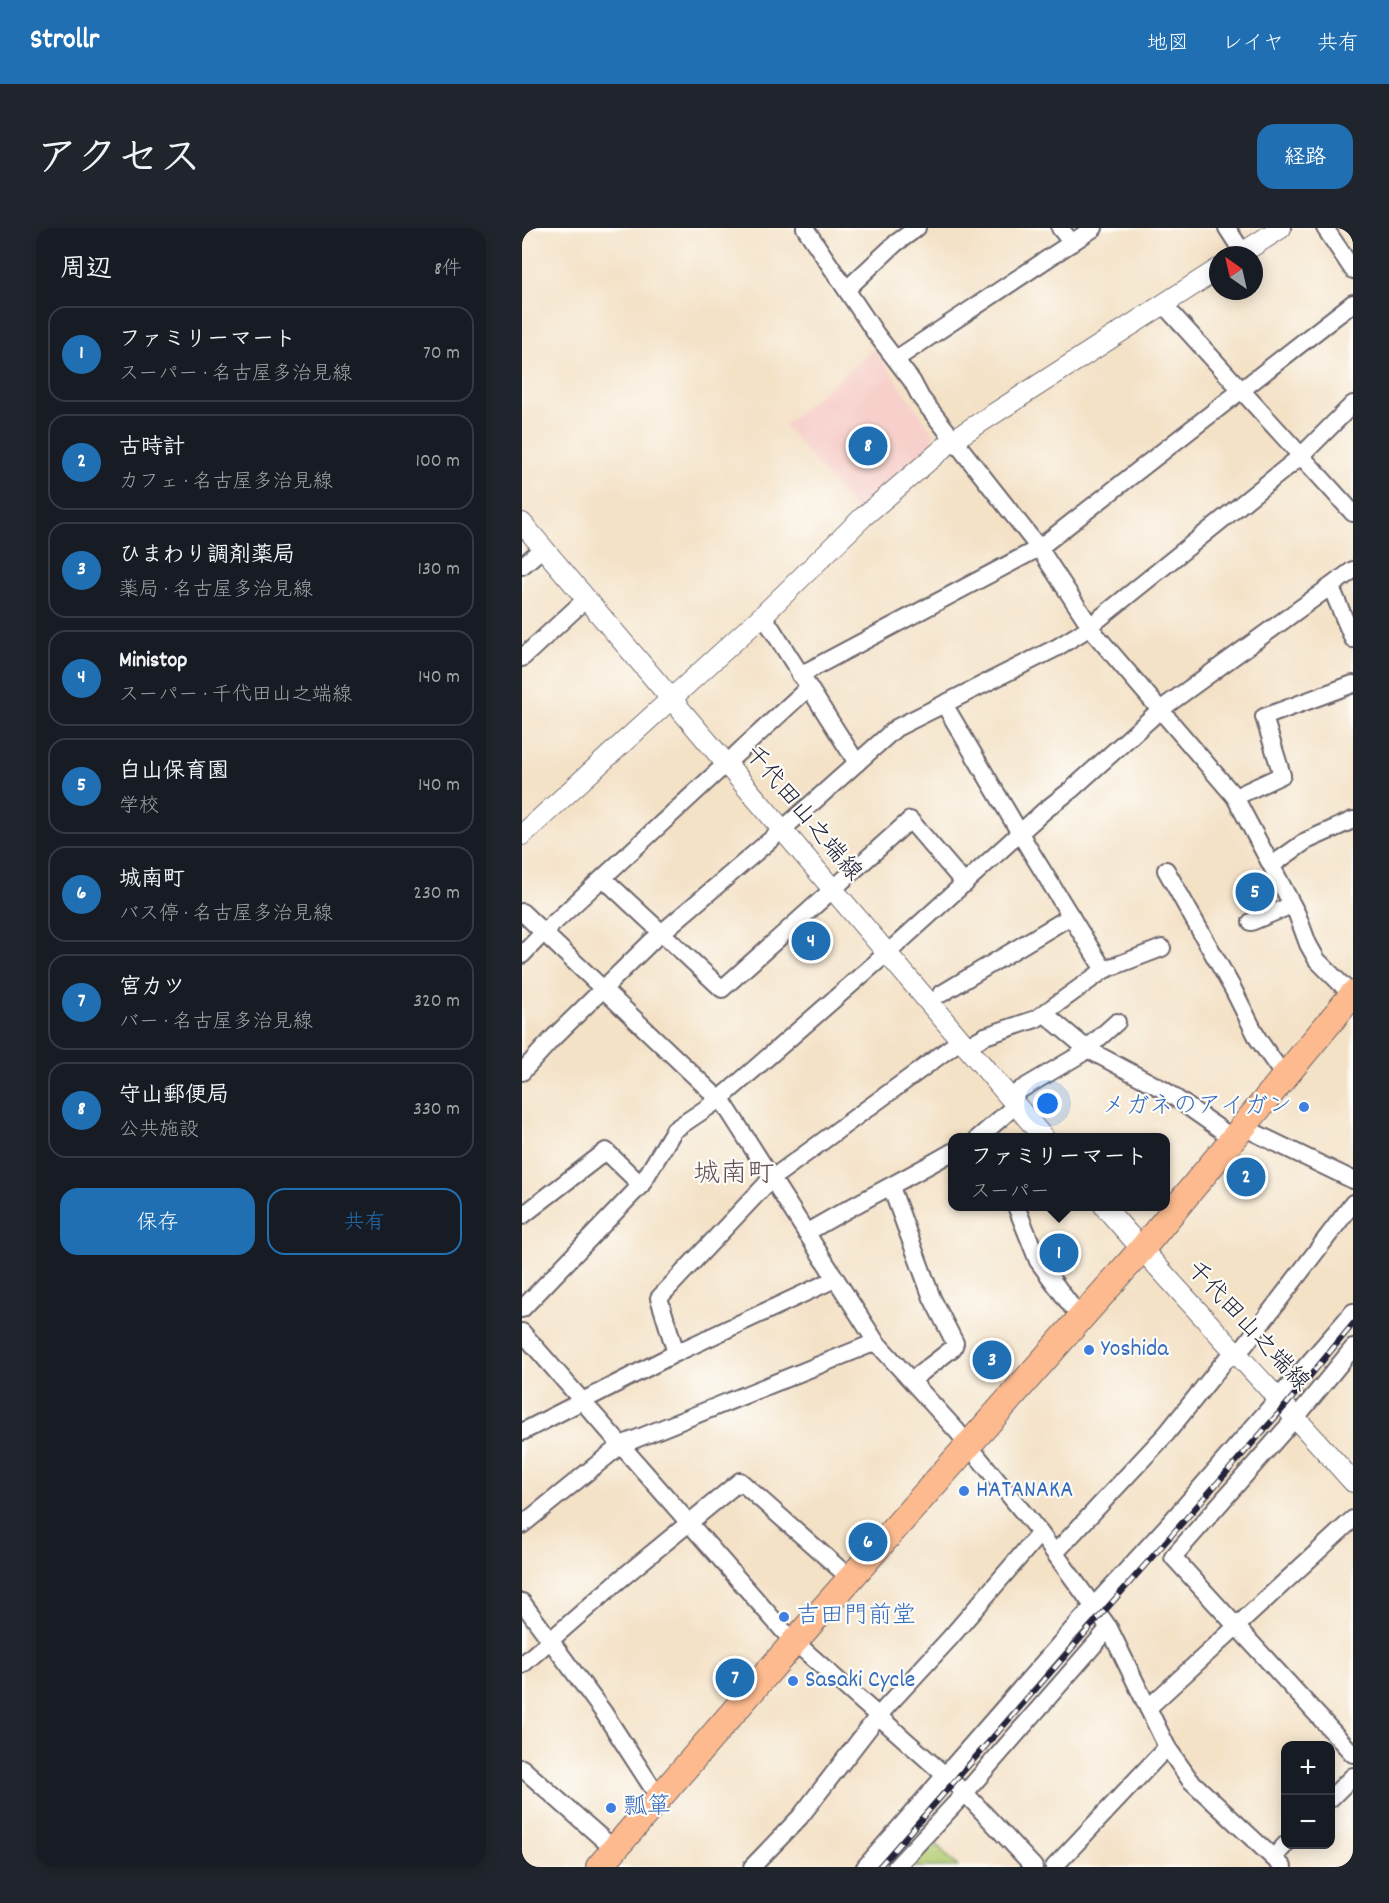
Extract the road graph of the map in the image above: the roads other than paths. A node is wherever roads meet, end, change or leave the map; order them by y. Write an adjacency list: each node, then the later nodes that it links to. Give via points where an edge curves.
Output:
1 (805, 228): 13 (street)
2 (916, 228): 13 (street)
3 (1060, 228): 8 (street)
4 (1094, 228): 8 (street)
5 (1227, 228): 9 (street)
6 (1281, 228): 10 (street)
7 (1325, 228): 11 (street)
8 (1072, 243): 16 (street)
9 (1237, 246)
10 (1253, 246)
11 (1353, 270)
12 (1209, 275): 15 (street)
13 (847, 290): 16 (street)
14 (1353, 303): 17 (street)
15 (1164, 304): 17 (street); 19 (street)
16 (896, 359): 19 (street)
17 (1242, 392): 20 (street); 24 (street)
18 (1353, 404): 20 (street)
19 (953, 440): 24 (street); 29 (street, via 863,517)
20 (1301, 456): 21 (street); 30 (street)
21 (1353, 513)
22 (522, 523): 23 (street, 千代田山之端線)
23 (543, 548): 25 (street); 28 (street, 千代田山之端線)
24 (1039, 548): 30 (street); 33 (street)
25 (522, 566)
26 (1353, 570): 27 (street)
27 (1331, 587): 31 (street); 37 (street)
28 (586, 599): 32 (street); 35 (street, 千代田山之端線)
29 (762, 615): 33 (street); 35 (street)
30 (1089, 625): 36 (street, via 1056,648); 37 (street)
31 (1353, 639)
32 (522, 658)
33 (804, 681): 38 (street); 39 (street)
34 (1353, 684): 40 (street, via 1264,717 1282,775)
35 (670, 698): 39 (street, 千代田山之端線); 44 (street)
36 (944, 704): 38 (street, via 896,728); 43 (street)
37 (1160, 710): 40 (street); 43 (street)
38 (857, 763): 42 (street)
39 (726, 764): 42 (street, 千代田山之端線); 47 (street)
40 (1235, 797): 45 (street)
41 (1353, 820): 45 (street, via 1306,841)
42 (782, 830): 49 (street, 千代田山之端線); 55 (street)
43 (1022, 833): 48 (street); 52 (street)
44 (522, 835)
45 (1272, 865): 50 (street)
46 (1166, 870): 68 (street, via 1258,1039)
47 (603, 878): 54 (street); 55 (street)
48 (966, 884): 49 (street, via 910,820); 57 (street)
49 (833, 891): 55 (street, via 722,989); 57 (street, 千代田山之端線)
50 (1292, 905): 53 (street); 62 (street, via 1308,944)
51 (522, 912): 54 (street)
52 (1071, 916): 59 (street); 61 (street)
53 (1251, 922)
54 (544, 932): 58 (street); 60 (street)
55 (662, 933): 60 (street)
56 (1162, 948): 59 (street)
57 (886, 953): 65 (street, 千代田山之端線); 69 (street)
58 (522, 955)
59 (1104, 970): 63 (street)
60 (603, 988): 67 (street); 69 (street)
61 (941, 994)
62 (1348, 1005): 68 (main road)
63 (1045, 1014): 65 (street); 66 (street)
64 (1117, 1022): 66 (street)
65 (964, 1043): 70 (street, 千代田山之端線); 76 (street)
66 (1087, 1049): 70 (street, via 1020,1090); 73 (street)
67 (522, 1072)
68 (1284, 1076): 73 (main road)
69 (720, 1099): 76 (street); 77 (street, via 674,1130)
70 (1013, 1101): 71 (street); 72 (street, 千代田山之端線)
71 (985, 1133)
72 (1041, 1133)
73 (1239, 1133): 75 (street, via 1254,1134); 84 (main road)
74 (948, 1154): 78 (street)
75 (1351, 1177)
76 (771, 1179): 83 (street); 92 (street, via 659,1298)
77 (641, 1185): 82 (street, via 606,1151); 86 (street)
78 (891, 1187): 83 (street); 94 (street, via 932,1298 955,1343)
79 (1353, 1203): 93 (street, via 1255,1333)
80 (1018, 1211): 88 (street, via 1038,1261)
81 (1108, 1211): 84 (street, 千代田山之端線)
82 (522, 1216)
83 (806, 1233): 85 (street)
84 (1141, 1250): 88 (main road); 93 (street, 千代田山之端線)
85 (835, 1279): 90 (street); 92 (street)
86 (522, 1309)
87 (1353, 1312): 95 (street)
88 (1082, 1317): 100 (main road)
89 (522, 1332): 96 (street)
90 (876, 1342): 94 (street); 99 (street)
91 (1353, 1348): 97 (street)
92 (676, 1353): 96 (street)
93 (1234, 1353): 95 (street, 千代田山之端線); 106 (street, via 1167,1433)
94 (912, 1380): 100 (street)
95 (1278, 1399): 97 (street, 千代田山之端線); 109 (street)
96 (582, 1402): 98 (street); 99 (street)
97 (1296, 1417): 101 (street, 千代田山之端線); 110 (street, via 1173,1557)
98 (522, 1432)
99 (621, 1445): 103 (street); 104 (street)
100 (968, 1445): 105 (street); 107 (main road)
101 (1351, 1476)
102 (1353, 1519): 110 (street)
103 (688, 1524): 107 (street, via 741,1481); 112 (street); 113 (street)
104 (522, 1525)
105 (1040, 1533): 106 (street); 116 (street)
106 (1056, 1552): 109 (street)
107 (851, 1579): 113 (main road)
108 (522, 1602): 112 (street)
109 (1093, 1606): 111 (street); 120 (street)
110 (1237, 1626): 115 (street); 118 (street)
111 (1108, 1628): 115 (street); 122 (street)
112 (550, 1639): 114 (street); 124 (street)
113 (795, 1641): 116 (street); 124 (main road)
114 (522, 1665)
115 (1148, 1708): 117 (street)
116 (878, 1716): 120 (street); 128 (street, via 800,1817)
117 (1167, 1747): 127 (street, via 1190,1780); 132 (street)
118 (1353, 1754)
119 (522, 1768): 126 (street)
120 (946, 1776): 122 (street); 129 (street)
121 (1353, 1776): 123 (street)
122 (965, 1793): 130 (street); 131 (street)
123 (1334, 1795)
124 (659, 1798): 126 (main road)
125 (1285, 1849): 127 (street)
126 (606, 1858)
127 (1279, 1864)
128 (752, 1867)
129 (865, 1867)
130 (896, 1867)
131 (1034, 1867)
132 (1054, 1867)

